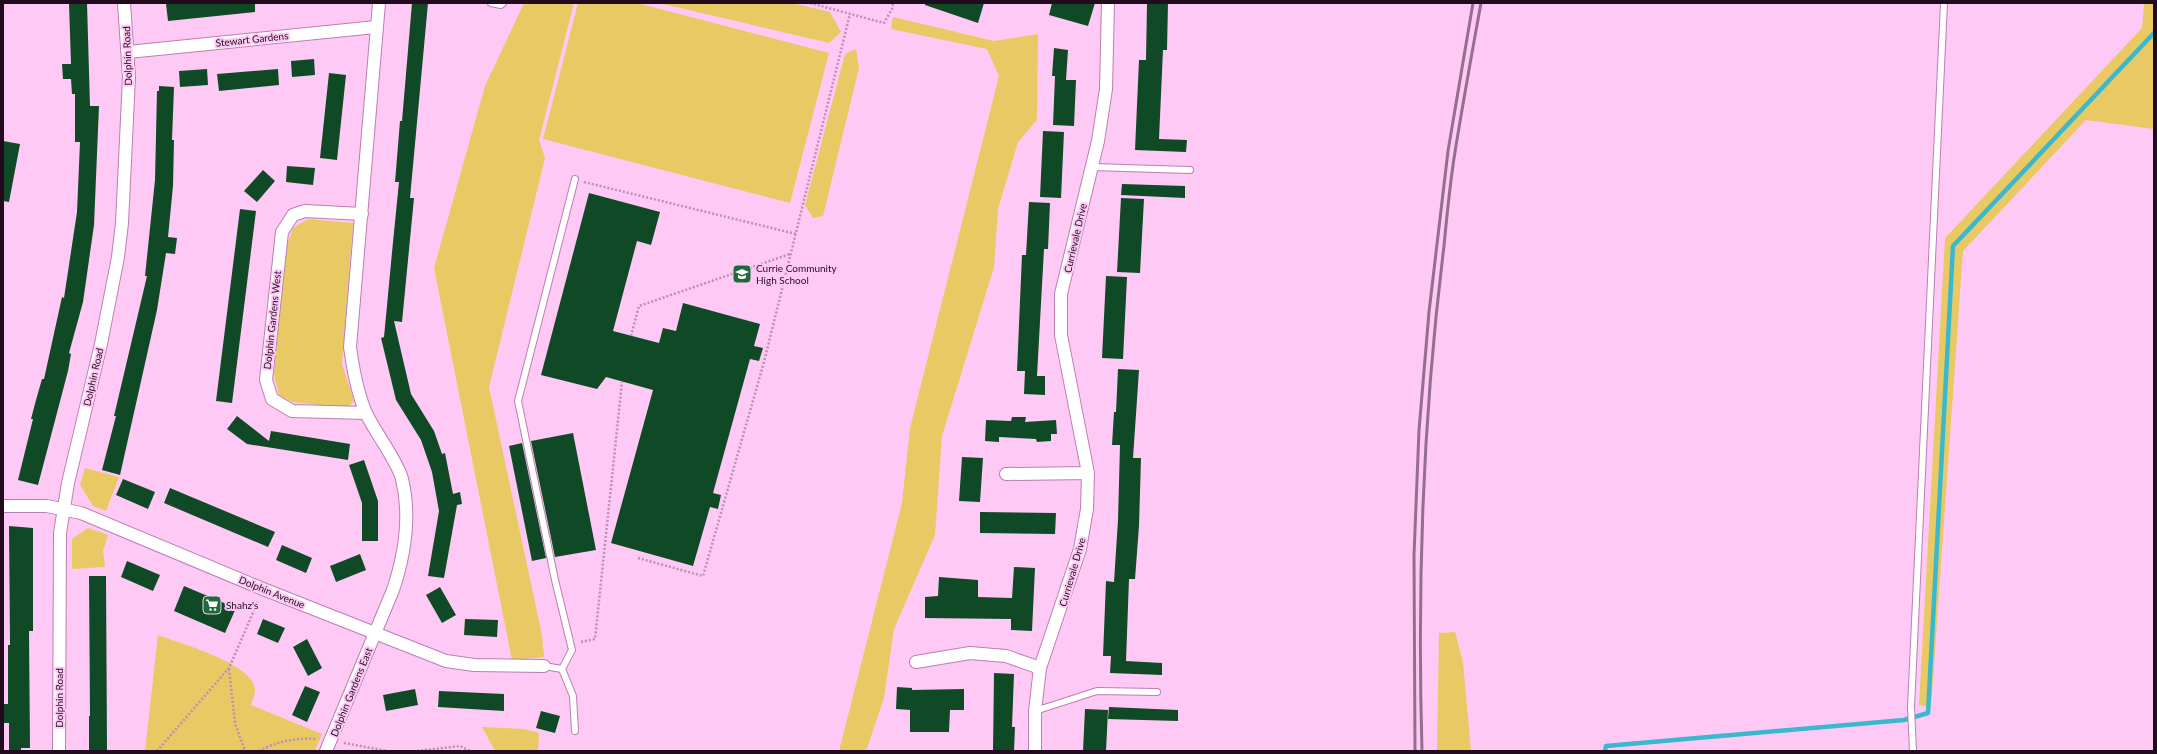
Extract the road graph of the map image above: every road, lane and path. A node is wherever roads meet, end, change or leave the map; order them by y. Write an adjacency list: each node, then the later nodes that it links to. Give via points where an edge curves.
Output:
1 (124, 3): 11 (street, Dolphin Road)
2 (379, 3): 10 (street)
3 (491, 3): 4 (lane)
4 (502, 3)
5 (810, 3): 9 (path)
6 (893, 3): 9 (path, via 884,22)
7 (1108, 3): 12 (street, Currievale Drive, via 1106,89)
8 (1944, 3): 44 (lane, via 1912,706)
9 (850, 14): 16 (path)
10 (376, 27): 11 (street, Stewart Gardens); 15 (street)
11 (128, 52): 24 (street, Dolphin Road, via 124,184 118,257 101,344)
12 (1092, 167): 13 (lane); 21 (street, Currievale Drive, via 1061,294 1061,335)
13 (1190, 170)
14 (575, 179): 16 (path); 28 (lane, via 518,401)
15 (362, 214): 20 (street, via 350,347 354,372); 20 (street, Dolphin Gardens West, via 305,211 293,215 282,232 266,380 272,399 292,411)
16 (796, 234): 17 (path)
17 (790, 254): 18 (path, via 639,306); 25 (path, via 764,362 703,576)
18 (631, 336)
19 (622, 382): 28 (path, via 595,639)
20 (366, 413): 27 (street, via 402,478 406,508 406,540 402,564)
21 (1088, 473): 22 (street); 32 (street, Currievale Drive, via 1087,509 1080,549)
22 (1006, 474)
23 (3, 506): 24 (street, Dolphin Avenue)
24 (63, 508): 26 (street, Dolphin Avenue, via 81,513); 37 (street, Dolphin Road, via 60,533)
25 (638, 558)
26 (263, 589): 27 (street, Dolphin Avenue); 31 (path)
27 (376, 633): 30 (street, Dolphin Avenue, via 446,661 474,665); 40 (street, Dolphin Gardens East)
28 (571, 645): 33 (lane, via 572,650)
29 (916, 662): 32 (street, via 970,653 1006,656)
30 (544, 666): 33 (lane)
31 (229, 668): 38 (path); 39 (path, via 235,723)
32 (1040, 668): 35 (street, Currievale Drive)
33 (562, 669): 36 (lane, via 573,696)
34 (1157, 692): 35 (lane, via 1097,691)
35 (1035, 711): 43 (street, Currievale Drive)
36 (575, 731)
37 (59, 751)
38 (157, 751)
39 (245, 751)
40 (326, 751)
41 (417, 751): 42 (path, via 460,746)
42 (470, 751)
43 (1035, 751)
44 (1913, 751)

